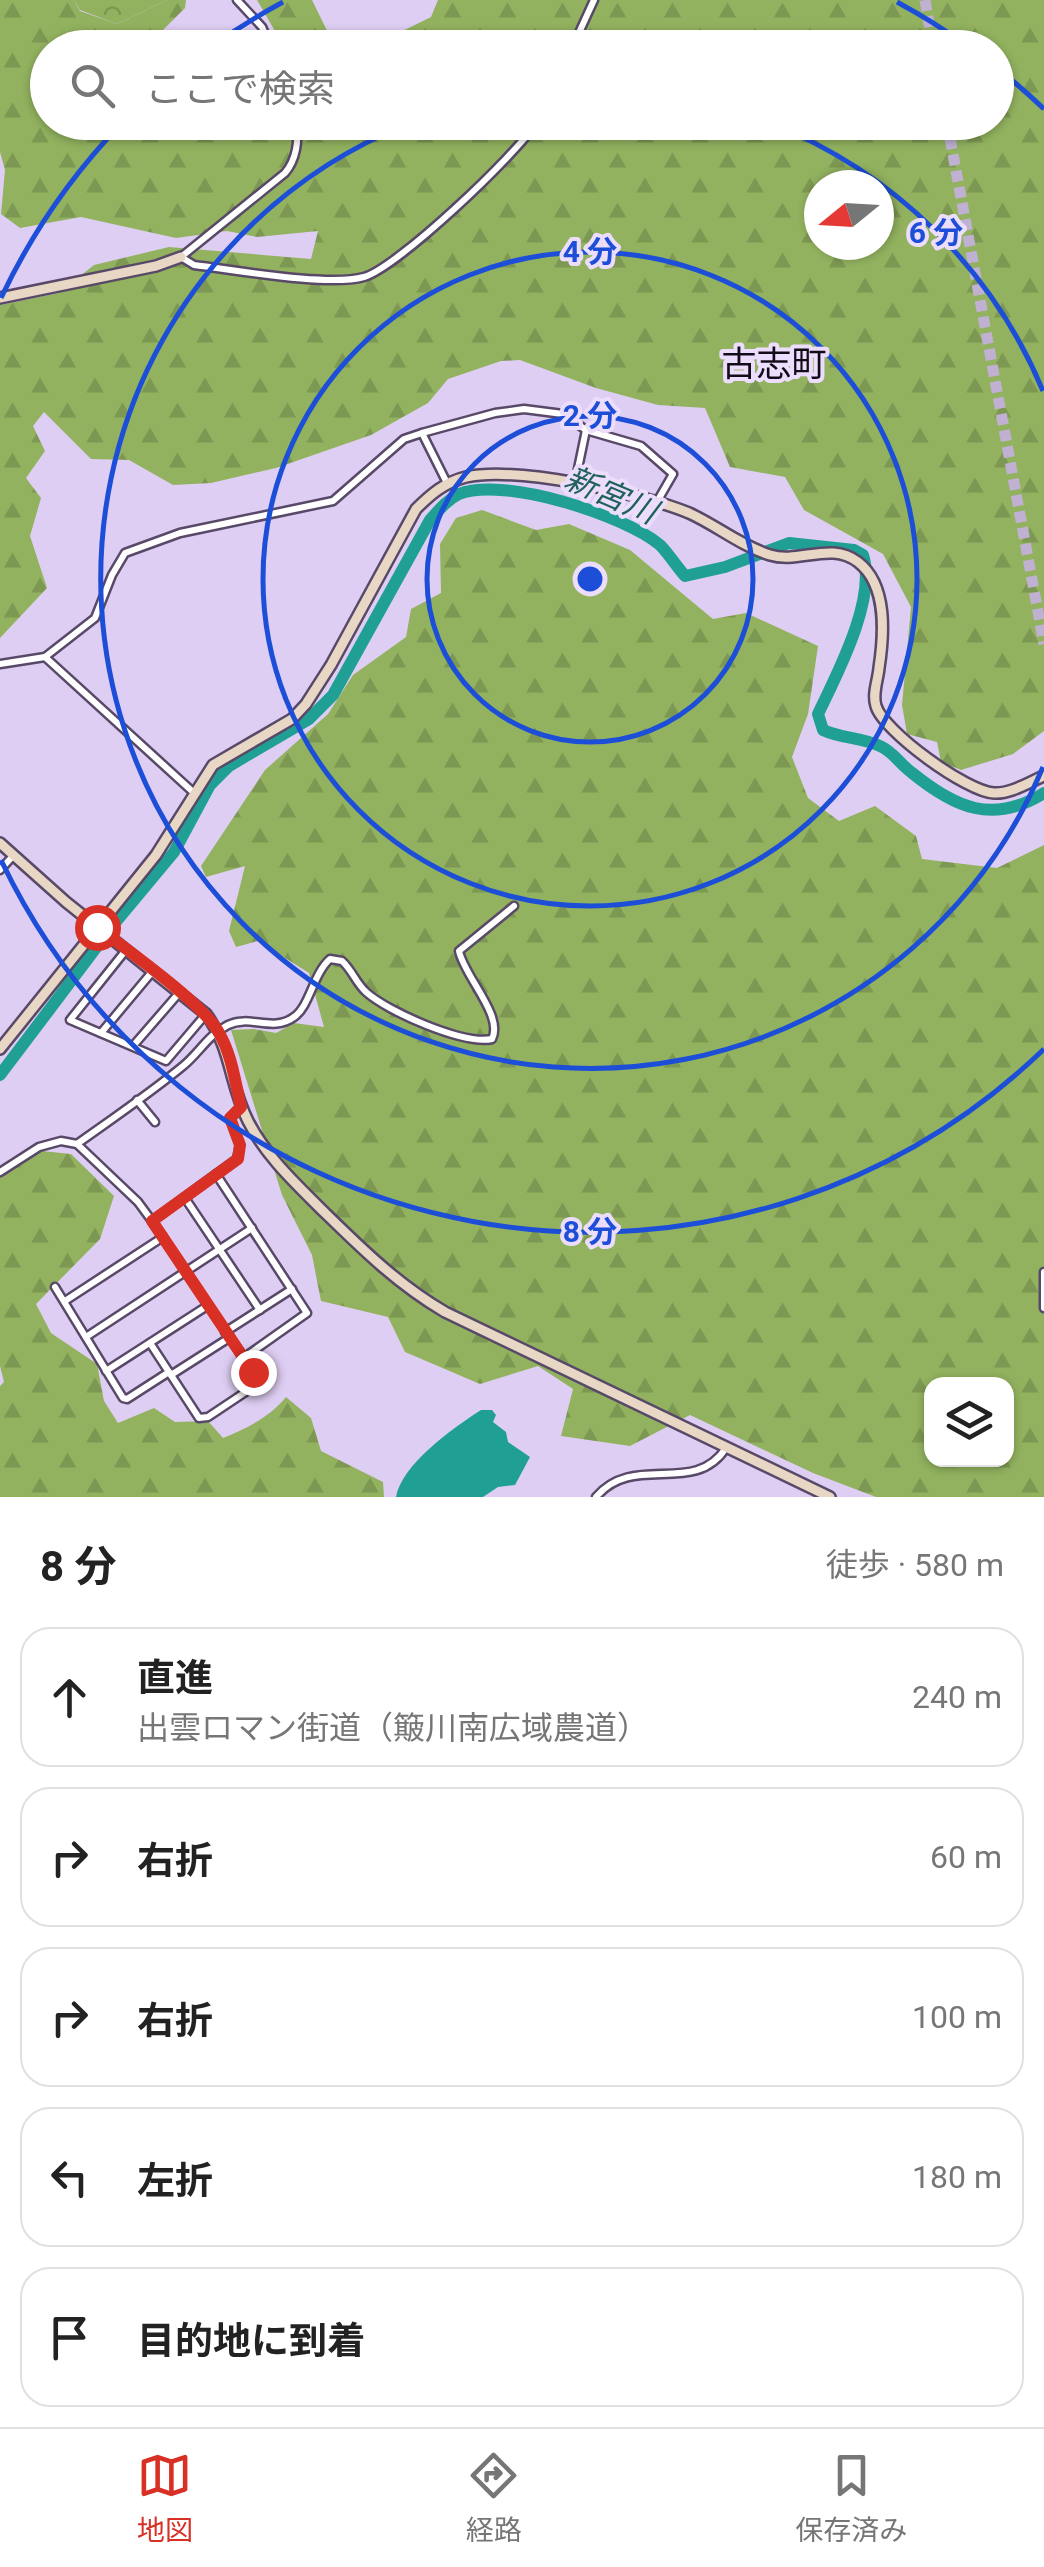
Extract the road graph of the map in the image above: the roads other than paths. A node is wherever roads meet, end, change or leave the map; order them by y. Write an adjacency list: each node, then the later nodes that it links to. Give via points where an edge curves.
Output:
1 (237, 0): 3 (street)
2 (594, 0): 4 (street)
3 (264, 30)
4 (580, 30)
5 (297, 140): 7 (street, via 285,174)
6 (521, 140): 7 (street, via 403,254 363,277 251,272)
7 (181, 258): 8 (street)
8 (0, 298)
9 (586, 430): 10 (street, via 562,414 524,410); 12 (street); 13 (street, via 641,446 673,474)
10 (422, 433): 11 (street); 14 (street, via 404,439 333,501 180,533 126,553 95,618)
11 (448, 483): 12 (street, via 505,474); 17 (street, via 416,509 306,704 212,765)
12 (574, 484): 13 (street)
13 (658, 500): 16 (street, via 770,555 835,552 858,561 880,596 874,697 880,716 972,788 999,794)
14 (45, 657): 15 (street); 17 (street)
15 (0, 664)
16 (1044, 776)
17 (193, 792): 22 (street)
18 (0, 844): 19 (street)
19 (13, 856): 20 (street); 22 (street)
20 (0, 870)
21 (514, 906): 27 (street, via 458,951 496,1026 488,1041 435,1028 383,1003 336,959 322,966 292,1019 272,1026 241,1021)
22 (104, 932): 23 (street); 30 (street)
23 (126, 950): 24 (street); 28 (street, via 70,1020)
24 (152, 972): 25 (street); 28 (street)
25 (179, 992): 26 (street); 29 (street)
26 (206, 1014): 27 (street); 29 (street, via 166,1062)
27 (219, 1031): 31 (street); 32 (street)
28 (101, 1033): 29 (street)
29 (133, 1046)
30 (0, 1050)
31 (138, 1100): 33 (street); 34 (street)
32 (241, 1107): 36 (street, via 230,1118 238,1159); 56 (street, via 280,1168 400,1284)
33 (155, 1122)
34 (76, 1144): 35 (street, via 39,1147); 38 (street)
35 (0, 1172)
36 (216, 1174): 37 (street); 39 (street)
37 (186, 1198): 38 (street); 41 (street)
38 (152, 1221): 40 (street)
39 (252, 1228): 41 (street); 45 (street)
40 (162, 1238): 42 (street); 46 (street)
41 (220, 1249): 42 (street); 49 (street)
42 (185, 1272): 47 (street); 51 (street)
43 (1044, 1272): 48 (street)
44 (55, 1287): 46 (street)
45 (292, 1289): 49 (street); 53 (street, via 305,1317)
46 (65, 1302): 51 (street)
47 (207, 1306): 50 (street); 52 (street)
48 (1044, 1308)
49 (260, 1310): 50 (street)
50 (227, 1335): 53 (street); 55 (street)
51 (86, 1337): 54 (street)
52 (150, 1342): 54 (street); 55 (street)
53 (242, 1359): 55 (street, via 253,1372 253,1387 208,1417 199,1418)
54 (106, 1371): 55 (street, via 128,1399)
55 (170, 1374)
56 (726, 1448): 57 (street, via 712,1472 694,1481 623,1482); 58 (street)
57 (596, 1497)
58 (830, 1497)

